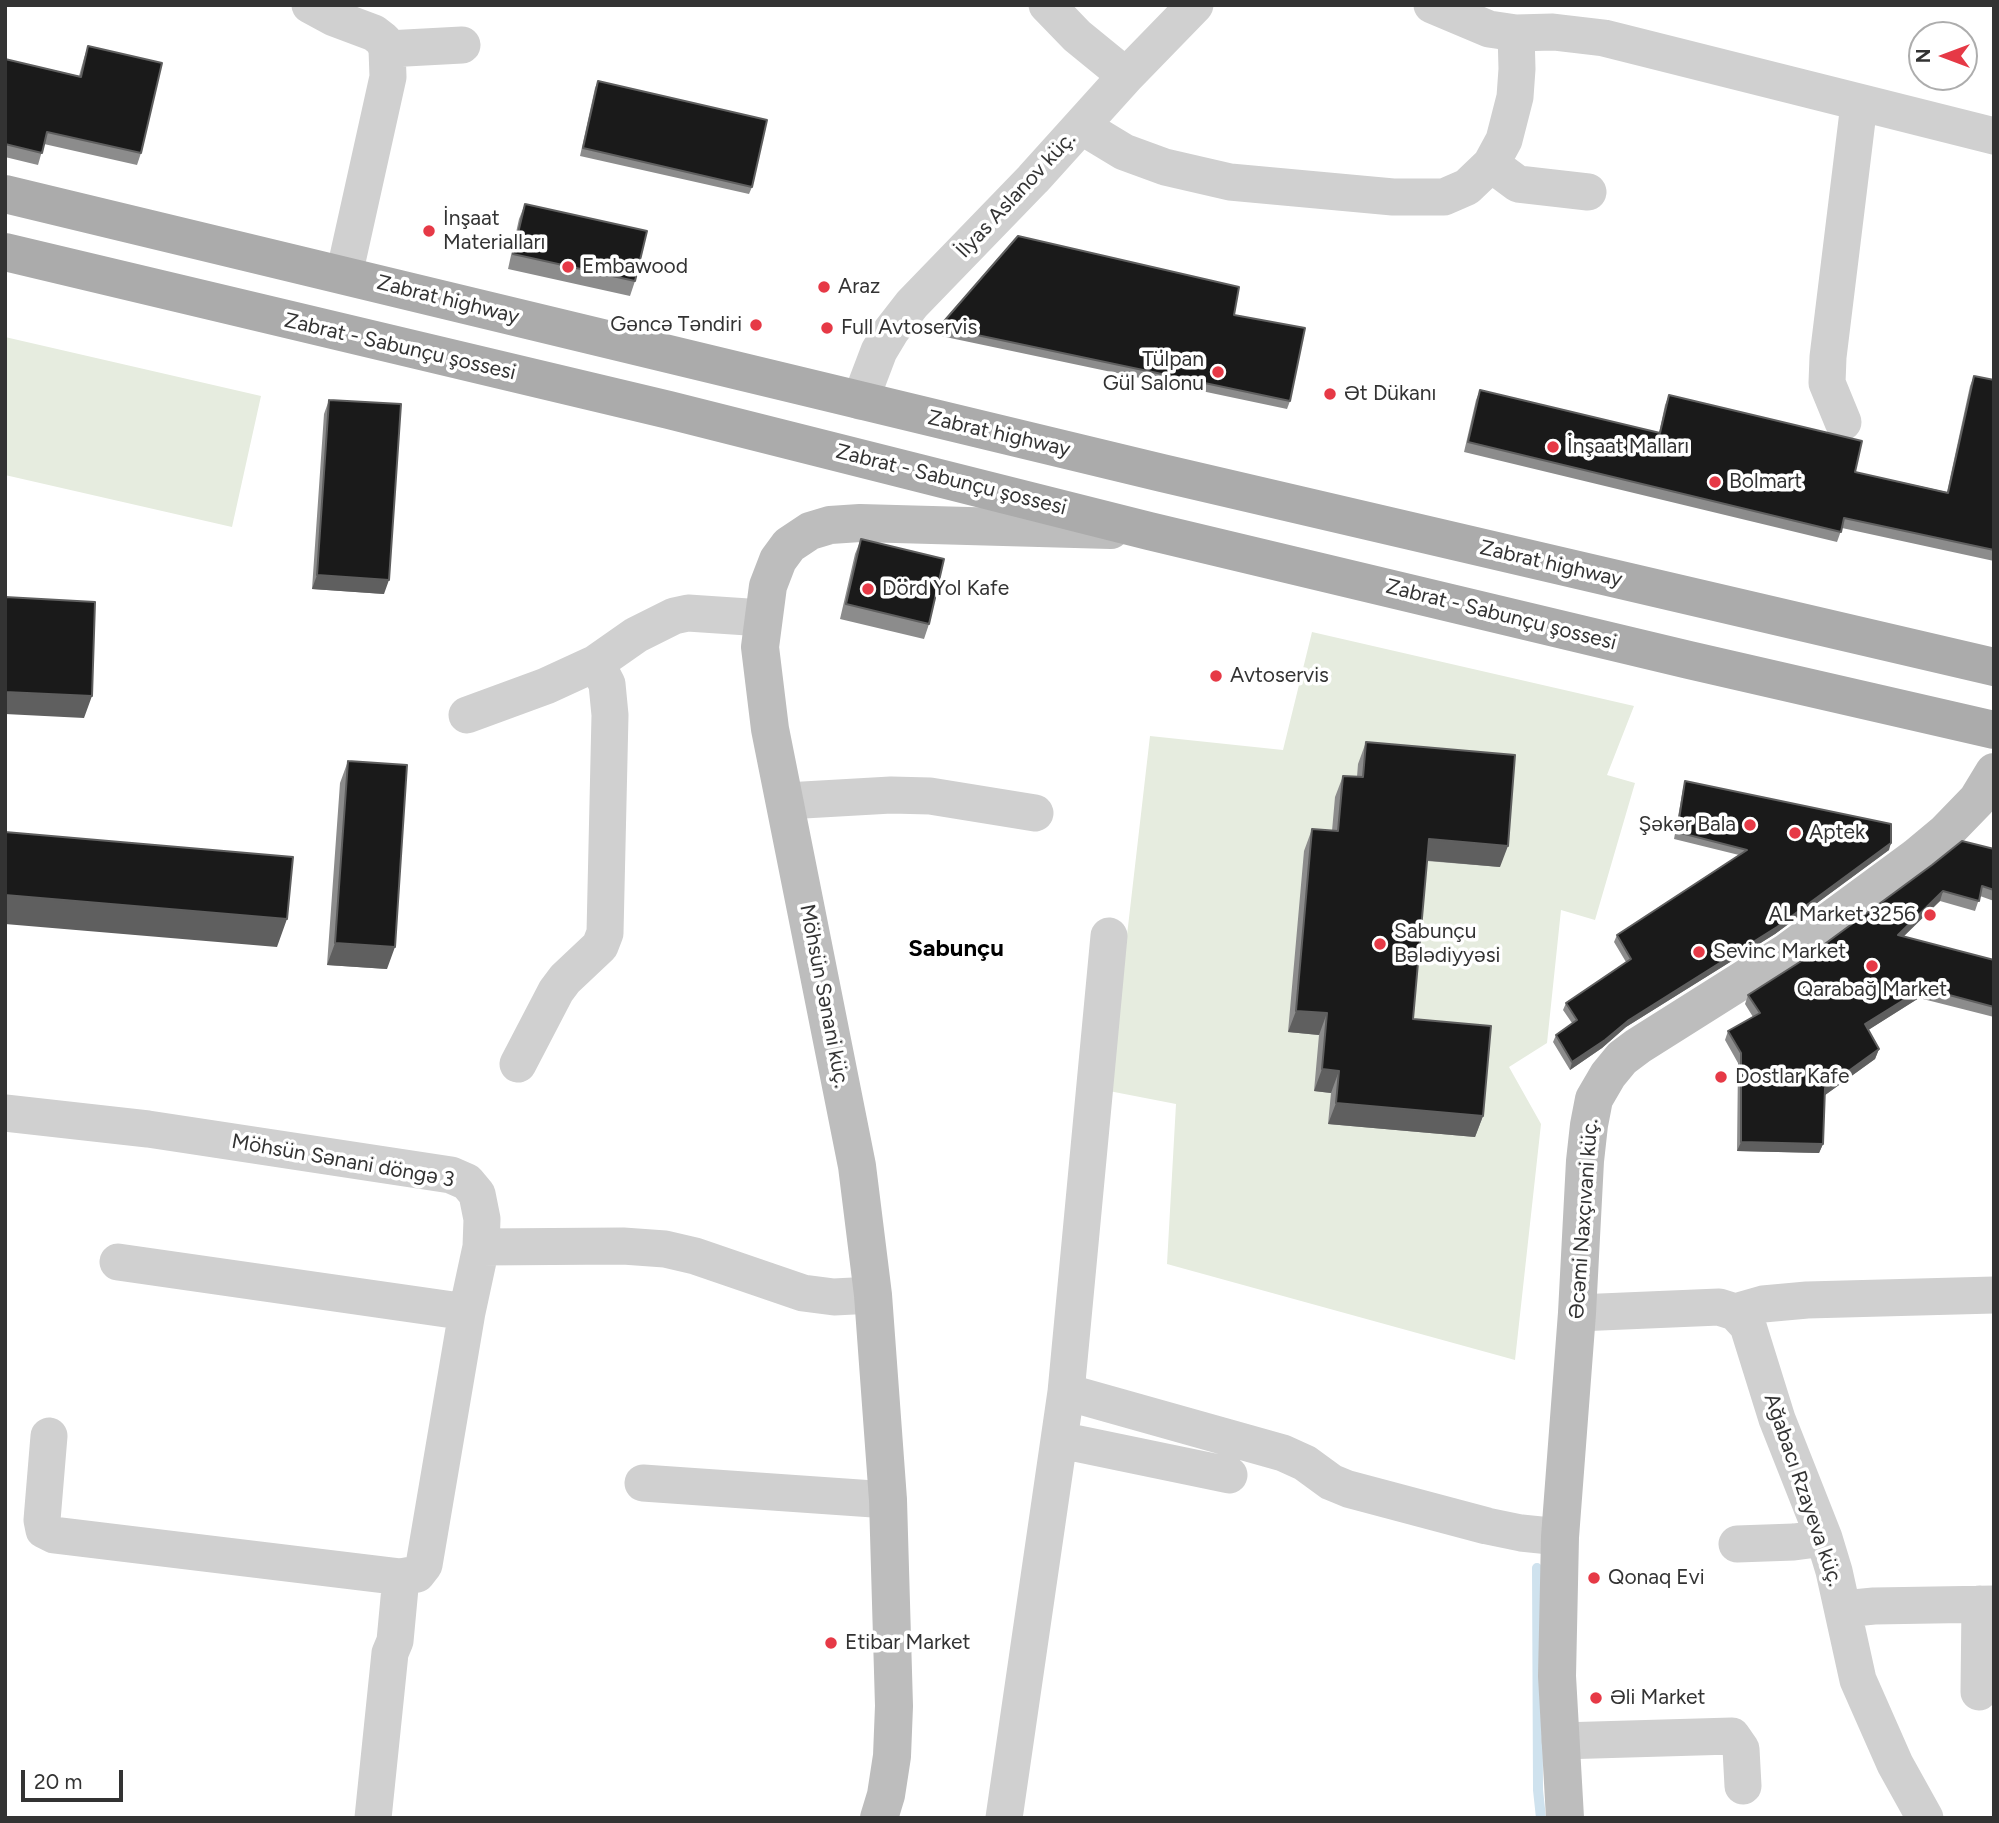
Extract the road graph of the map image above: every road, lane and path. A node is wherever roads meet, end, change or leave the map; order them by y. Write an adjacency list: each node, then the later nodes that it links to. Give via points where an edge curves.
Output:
1 (310, 5): 7 (street, via 374,33)
2 (1047, 5): 8 (street)
3 (1195, 5): 8 (street, İlyas Aslanov küç.)
4 (1432, 5): 5 (street, via 1489,29)
5 (1516, 33): 9 (street, via 1604,38); 12 (street, via 1515,97 1504,139)
6 (462, 45): 7 (street)
7 (387, 49): 16 (street, via 388,77)
8 (1126, 76): 10 (street, İlyas Aslanov küç.)
9 (1859, 104): 11 (street); 18 (street, via 1828,357 1827,383)
10 (1081, 126): 12 (street, via 1124,152 1165,167 1230,182 1379,196 1444,197 1467,187); 17 (street, İlyas Aslanov küç., via 912,304 880,351)
11 (1994, 136)
12 (1491, 164): 13 (street, via 1518,184)
13 (1588, 192)
14 (5, 194): 16 (main road, Zabrat highway)
15 (5, 252): 19 (main road, Zabrat - Sabunçu şossesi)
16 (344, 275): 17 (main road, Zabrat highway)
17 (860, 401): 22 (main road, Zabrat highway)
18 (1843, 422)
19 (1149, 530): 20 (street, Möhsün Sənani küç., via 830,525 789,545 778,560); 24 (main road, Zabrat - Sabunçu şossesi)
20 (763, 618): 21 (street, via 688,612 636,635); 26 (street, Möhsün Sənani küç., via 764,684)
21 (596, 663): 23 (street); 29 (street, via 607,684 610,715 605,933 600,946 556,991)
22 (1994, 667)
23 (467, 715)
24 (1994, 730)
25 (1994, 772): 37 (street, Əcəmi Naxçıvani küç., via 1977,800 1916,857 1787,952 1638,1046 1608,1075 1594,1099 1589,1125)
26 (786, 801): 27 (street, via 891,794); 33 (street, Möhsün Sənani küç., via 857,1166)
27 (1035, 813)
28 (1109, 936): 38 (street)
29 (518, 1064)
30 (5, 1112): 31 (street, Möhsün Sənani döngə 3, via 451,1175 467,1182 477,1194)
31 (481, 1247): 33 (street, via 665,1249 803,1293); 35 (street, Möhsün Sənani döngə 3)
32 (118, 1262): 35 (street)
33 (873, 1295): 43 (street, Möhsün Sənani küç.)
34 (1994, 1295): 36 (street, via 1807,1300)
35 (467, 1312): 47 (street, Möhsün Sənani döngə 3, via 424,1565 417,1574)
36 (1735, 1312): 37 (street, via 1698,1307); 45 (street, Ağabacı Rzayeva küç., via 1755,1342 1765,1385)
37 (1577, 1313): 44 (street, Əcəmi Naxçıvani küç.)
38 (1066, 1392): 40 (street); 44 (street, via 1283,1453 1348,1489 1487,1526)
39 (49, 1436): 47 (street, via 42,1520 44,1530 54,1535)
40 (1060, 1440): 41 (street); 55 (street)
41 (1229, 1475)
42 (643, 1483): 43 (street)
43 (888, 1500): 54 (street, Möhsün Sənani küç., via 894,1706 892,1756)
44 (1560, 1537): 51 (street, Əcəmi Naxçıvani küç.)
45 (1824, 1538): 46 (street); 49 (street, Ağabacı Rzayeva küç.)
46 (1738, 1544)
47 (401, 1577): 53 (street)
48 (1987, 1604): 49 (street); 50 (street)
49 (1843, 1609): 57 (street, Ağabacı Rzayeva küç., via 1858,1680)
50 (1979, 1692)
51 (1560, 1741): 52 (street, via 1732,1736 1741,1749); 56 (street, Əcəmi Naxçıvani küç.)
52 (1742, 1786)
53 (373, 1818)
54 (879, 1818)
55 (1004, 1818)
56 (1565, 1818)
57 (1925, 1818)

